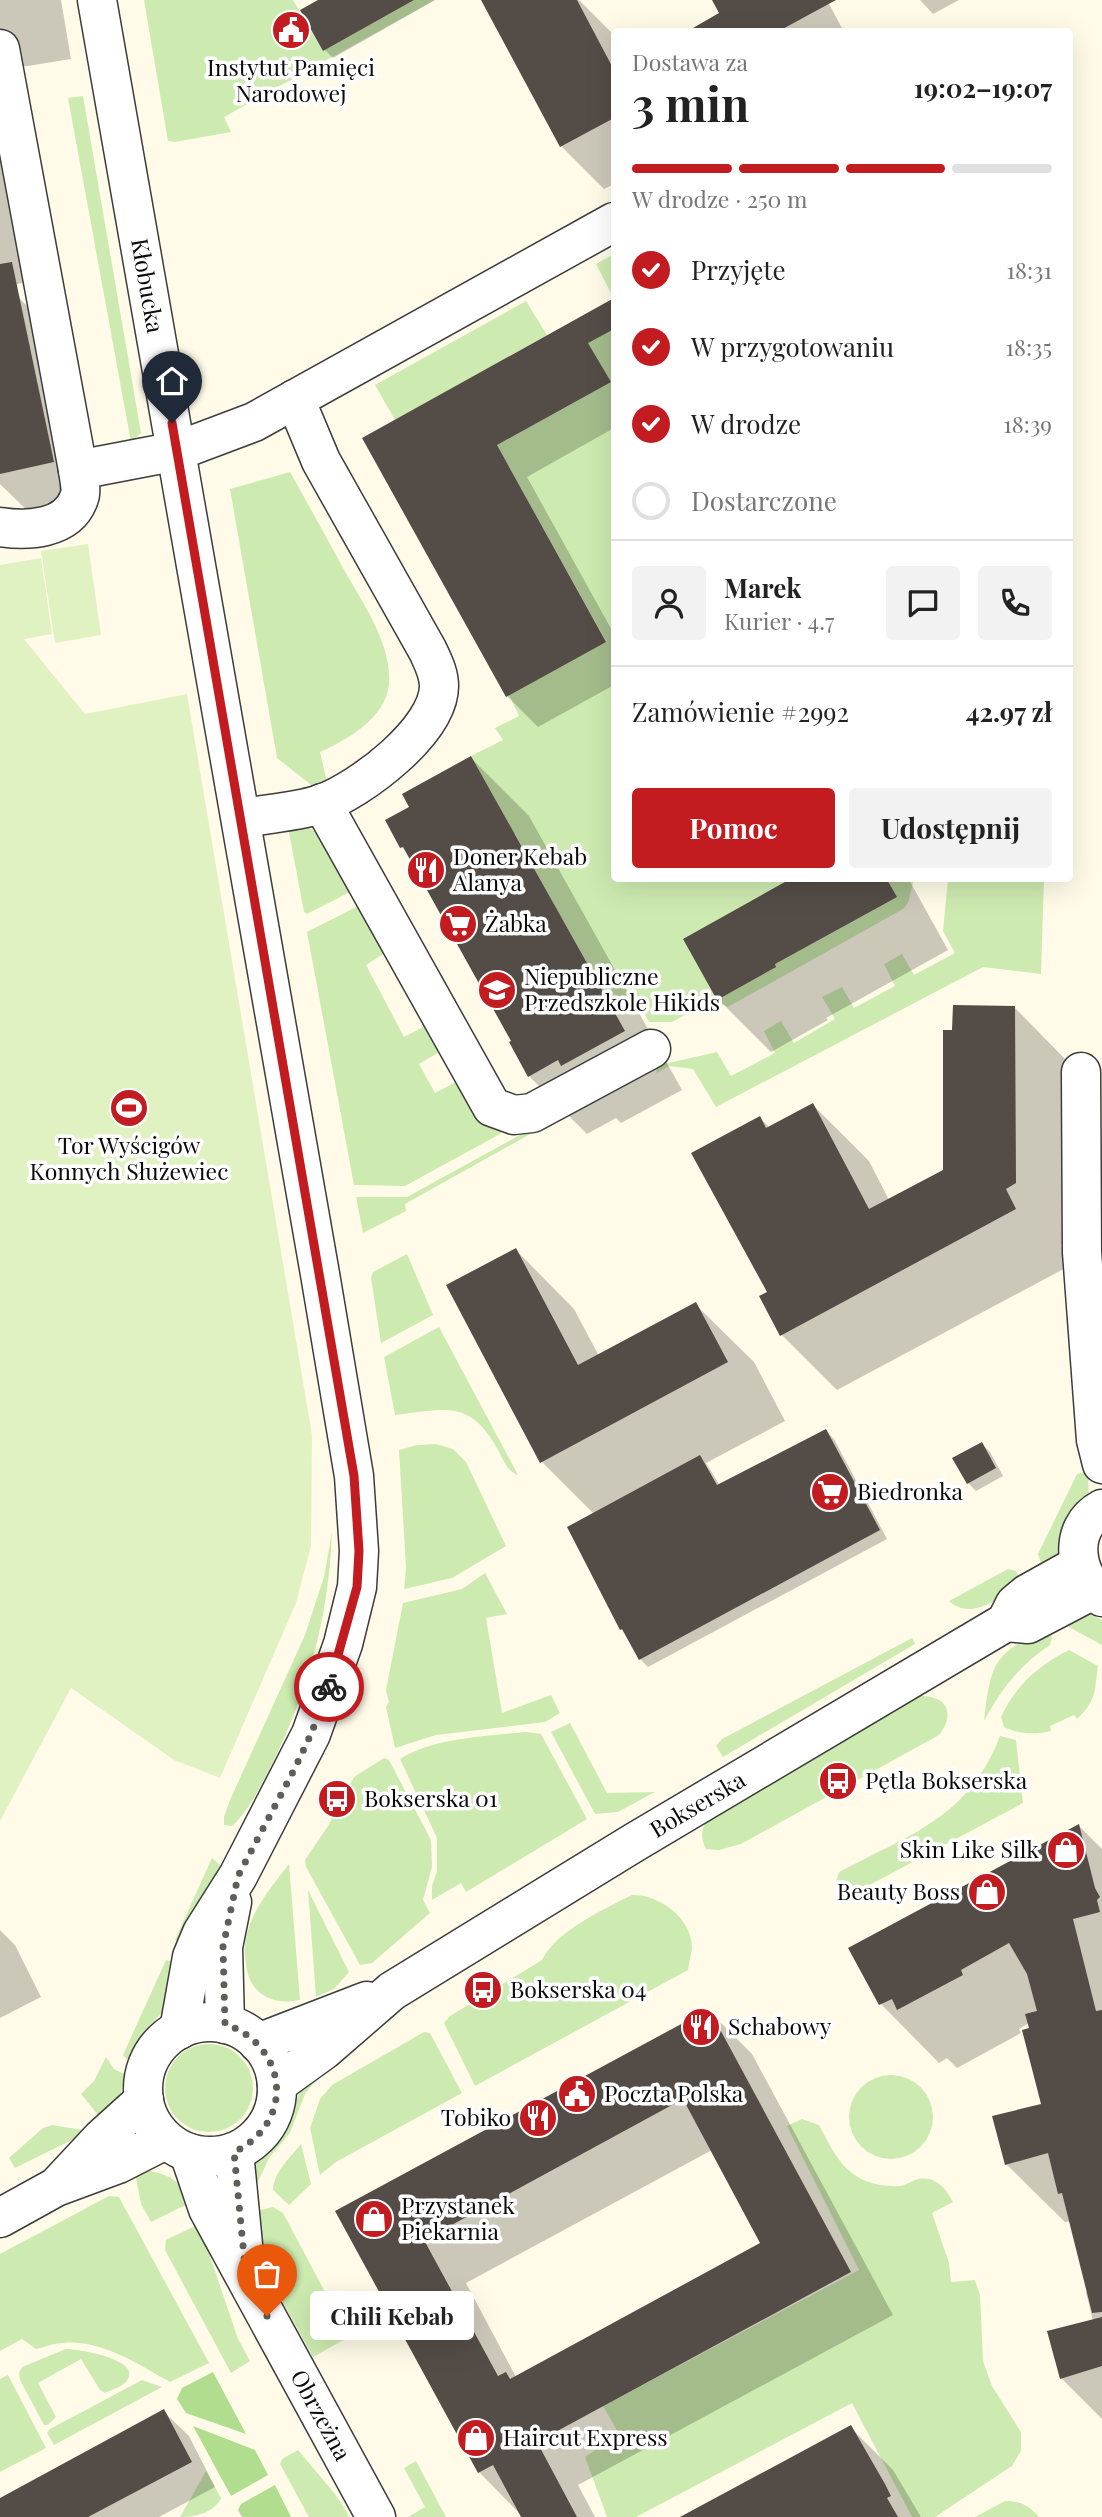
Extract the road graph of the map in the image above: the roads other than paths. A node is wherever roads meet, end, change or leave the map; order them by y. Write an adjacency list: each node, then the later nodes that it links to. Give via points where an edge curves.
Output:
1 (97, 0): 5 (street, Kłobucka)
2 (0, 50): 6 (street)
3 (611, 224): 4 (street)
4 (295, 399): 5 (street, via 254,422); 8 (street, via 321,461 428,650 439,687 430,717 412,742)
5 (177, 451): 6 (street); 9 (street, Kłobucka)
6 (78, 470): 7 (street, via 79,498 66,517 45,527)
7 (0, 527)
8 (322, 803): 9 (street); 10 (street, via 492,1107 514,1115 532,1113)
9 (241, 818): 15 (street, Kłobucka, via 354,1476 359,1551 357,1587 326,1697 295,1768)
10 (651, 1049)
11 (1081, 1072): 12 (street, via 1082,1252 1096,1440)
12 (1102, 1464)
13 (1102, 1509): 14 (street, via 1087,1522 1078,1550)
14 (1091, 1584): 16 (street, Bokserska, via 1028,1624 1006,1622)
15 (238, 1876): 17 (street, Kłobucka, via 223,1947); 18 (street, Kłobucka, via 192,1957)
16 (392, 1991): 19 (street, Bokserska); 20 (street, Bokserska)
17 (225, 2024): 18 (street, via 195,2024); 19 (street)
18 (179, 2030): 21 (street, via 154,2052 144,2078)
19 (258, 2043): 20 (street)
20 (277, 2084): 23 (street, via 274,2106 263,2130)
21 (144, 2100): 22 (street, via 149,2118); 24 (street)
22 (177, 2146): 23 (street, via 218,2157); 24 (street); 26 (street, Obrzeżna)
23 (234, 2152): 26 (street, Obrzeżna)
24 (56, 2187): 25 (street)
25 (0, 2218)
26 (246, 2277): 27 (street, Obrzeżna)
27 (376, 2517)

